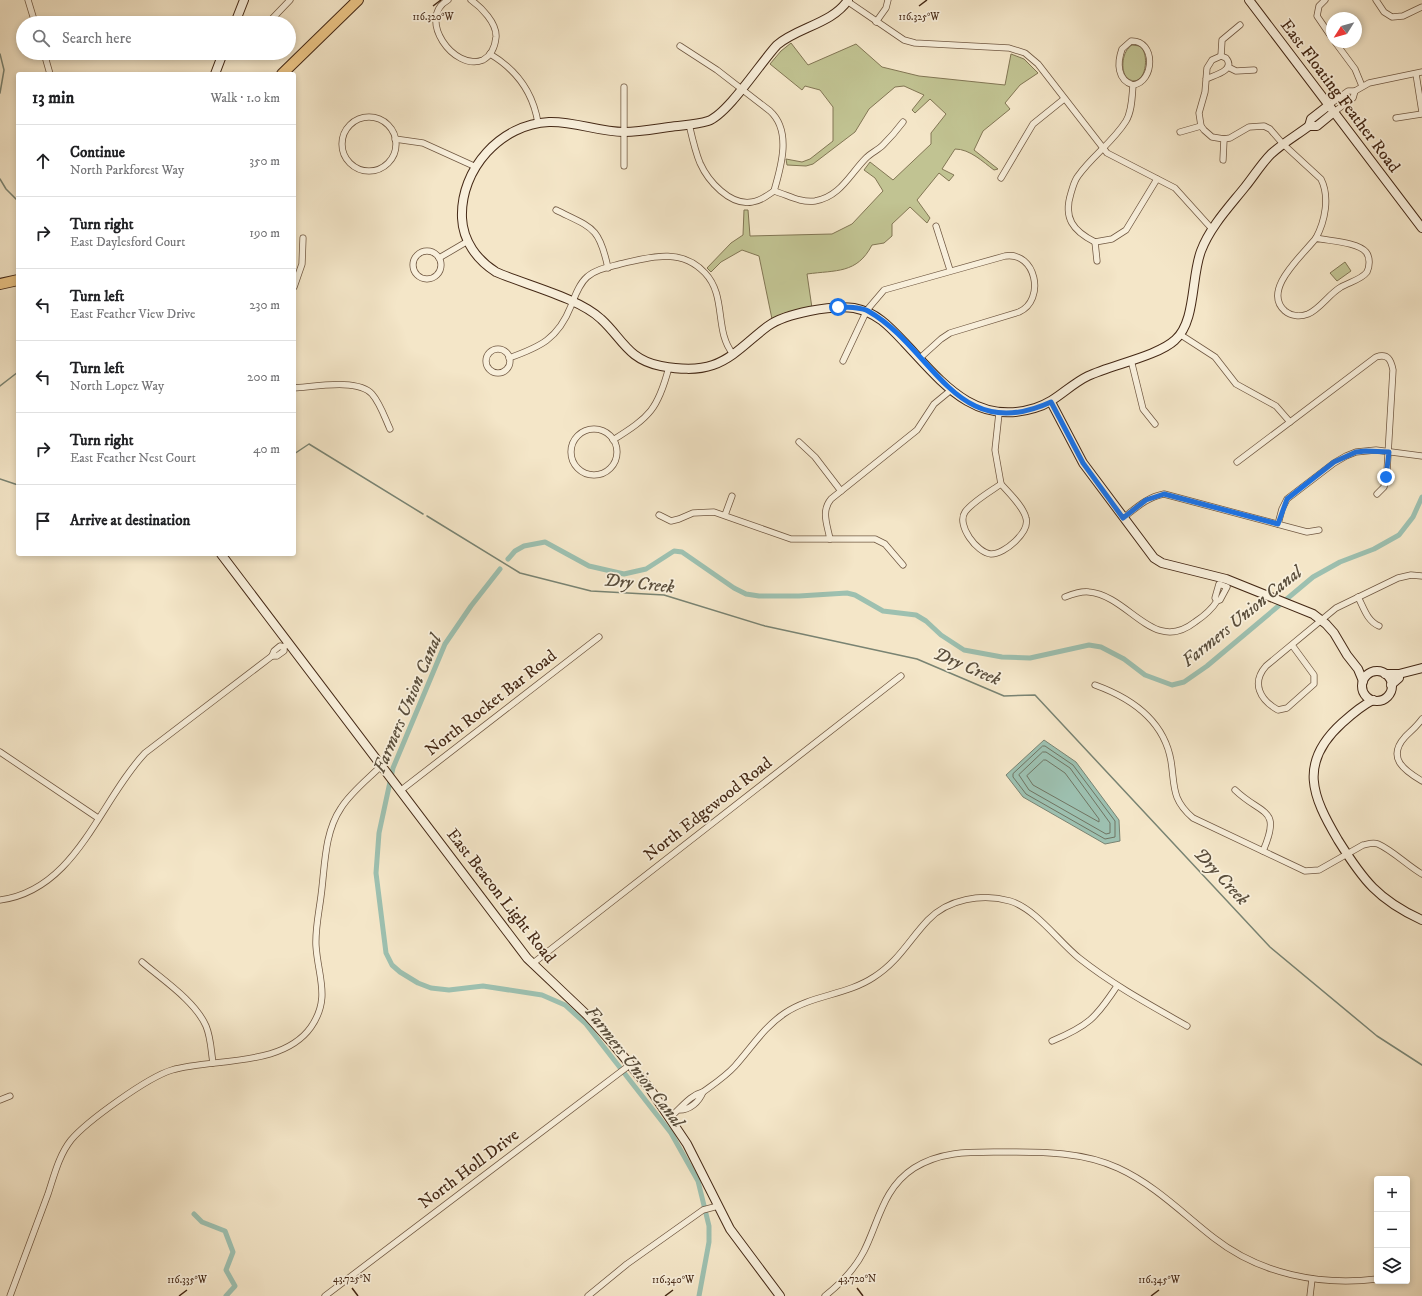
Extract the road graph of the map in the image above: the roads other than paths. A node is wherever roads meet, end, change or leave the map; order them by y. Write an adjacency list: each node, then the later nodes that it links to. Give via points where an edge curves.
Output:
1 (28, 0): 13 (street)
2 (244, 0): 14 (street)
3 (290, 0): 15 (street)
4 (358, 0): 29 (highway)
5 (448, 0): 21 (street, via 440,6 435,18 435,25 443,41 466,62 477,62)
6 (471, 0): 21 (street, via 494,26 495,43)
7 (888, 0): 16 (street, via 886,8)
8 (1249, 0): 39 (street, East Floating Feather Road)
9 (1324, 0): 18 (street, via 1317,11)
10 (1376, 0): 12 (street, via 1384,12 1392,17 1403,16)
11 (847, 1): 16 (street); 36 (street, via 835,13 781,41)
12 (1422, 7)
13 (33, 16)
14 (238, 16)
15 (275, 16)
16 (876, 22): 38 (street, via 898,38 909,42 1004,47 1020,51 1034,60)
17 (1240, 25): 22 (street, via 1222,40)
18 (1326, 30)
19 (680, 46): 36 (street)
20 (1339, 48): 34 (street, via 1355,69)
21 (490, 54): 44 (street, via 523,82 533,101)
22 (1221, 56): 25 (street, via 1228,60); 32 (street, via 1208,63)
23 (46, 60): 27 (street)
24 (220, 60): 28 (street)
25 (1228, 67): 26 (street, via 1236,71); 32 (street, via 1225,71)
26 (1254, 70)
27 (49, 72)
28 (216, 72)
29 (284, 72)
30 (1422, 72): 31 (street)
31 (1416, 74): 34 (street); 41 (street)
32 (1206, 79): 46 (street, via 1199,114)
33 (1133, 85): 33 (street, via 1144,80 1148,72 1148,49 1136,41 1127,43 1120,53 1121,76 1124,81); 53 (street, via 1128,116)
34 (1362, 86): 37 (street)
35 (624, 87): 48 (street)
36 (741, 89): 45 (street, via 718,116 708,121); 59 (street, via 774,115 782,130 779,175)
37 (1355, 91): 39 (street, via 1348,91); 40 (street, via 1353,98)
38 (1064, 99): 53 (street); 57 (street, via 1033,124)
39 (1329, 105): 40 (street, East Floating Feather Road); 47 (street, via 1311,119)
40 (1334, 112): 47 (street, via 1317,126); 62 (street, East Floating Feather Road)
41 (1422, 113): 42 (street)
42 (1396, 118)
43 (903, 122): 59 (street, via 884,145 865,159 832,195 821,200 809,201)
44 (538, 123): 48 (street, via 561,122); 56 (street, via 510,133 488,151)
45 (689, 124): 48 (street); 59 (street, via 700,164 725,195 735,201 747,203 758,201)
46 (1202, 126): 49 (street); 51 (street, via 1212,137)
47 (1309, 126): 52 (street)
48 (624, 132): 55 (street)
49 (1180, 132)
50 (395, 139): 50 (street, via 395,147 389,161 383,166 368,170 353,166 342,145 344,134 351,124 366,117 384,122); 56 (street, via 423,143)
51 (1224, 139): 52 (street, via 1257,125 1270,129); 54 (street)
52 (1284, 144): 63 (street, via 1268,158); 65 (street, via 1317,174 1325,186 1326,203)
53 (1102, 149): 58 (street); 67 (street, via 1076,179 1068,207 1075,228)
54 (1224, 160)
55 (624, 166)
56 (476, 167): 66 (street, via 463,208 462,222)
57 (1001, 178)
58 (1157, 179): 63 (street, via 1179,191 1191,208); 67 (street, via 1126,230 1112,240)
59 (774, 191)
60 (556, 210): 70 (street, via 594,231 603,244)
61 (936, 226): 71 (street)
62 (1422, 228)
63 (1212, 229): 77 (street, via 1200,255 1188,319)
64 (303, 238): 73 (street, via 301,272)
65 (1316, 238): 65 (street, via 1278,286 1278,301 1282,308 1293,315 1309,313 1339,288 1360,278 1369,266 1369,259 1362,248)
66 (468, 241): 68 (street); 75 (street, via 479,258 496,272)
67 (1095, 242): 69 (street)
68 (439, 258): 68 (street, via 440,269 433,278 428,280 415,274 413,261 420,252 426,251)
69 (1097, 261)
70 (608, 268): 75 (street, via 585,278); 78 (street, via 666,255 693,263 706,274 714,286 720,302 724,341)
71 (950, 270): 76 (street, via 890,287 880,294); 80 (street, via 1005,256 1016,256 1026,260 1032,273 1035,290 1032,301 1019,312 950,333)
72 (16, 280): 74 (highway)
73 (296, 283)
74 (0, 284)
75 (573, 302): 79 (street, via 564,322 550,339 536,348); 83 (street, via 600,317 623,345 636,356 652,364)
76 (867, 310): 78 (street, via 838,307 787,316 767,326); 80 (street, via 886,323); 82 (street)
77 (1181, 335): 81 (street, via 1168,346); 88 (street, via 1215,358 1236,384 1276,406)
78 (733, 354): 83 (street, via 719,363 704,368)
79 (509, 358): 79 (street, via 509,366 500,373 489,370 486,363 488,355 494,350 501,350)
80 (920, 358): 85 (street)
81 (1131, 360): 86 (street, via 1088,376); 89 (street, via 1143,409)
82 (843, 361)
83 (669, 367): 91 (street, via 662,393 652,411 637,425)
84 (296, 388): 90 (street, via 350,385 362,387 372,394)
85 (951, 390): 87 (street, via 974,405); 97 (street, via 934,404 917,430)
86 (1051, 402): 87 (street, via 1024,411); 102 (street, via 1083,463)
87 (999, 413): 96 (street, via 995,450)
88 (1290, 422): 93 (street, via 1376,356 1387,356 1393,370); 95 (street)
89 (1155, 424)
90 (390, 429)
91 (613, 440): 91 (street, via 618,454 615,462 602,474 585,474 572,460 571,443 584,431 592,428 601,429)
92 (799, 442): 97 (street, via 815,457)
93 (1389, 452): 94 (street); 98 (street, via 1384,487); 103 (street, via 1356,452 1334,462 1287,499)
94 (1422, 456)
95 (1237, 462)
96 (1001, 484): 96 (street, via 1024,513 1027,519 1026,528 1021,536 1000,552 992,554 978,547 966,532 963,517 969,509)
97 (841, 491): 105 (street, via 831,499 826,508 825,519)
98 (1378, 494)
99 (732, 496): 101 (street)
100 (659, 515): 101 (street, via 671,520 704,511)
101 (725, 515): 105 (street, via 785,538)
102 (1123, 518): 103 (street, via 1146,500 1164,494); 109 (street, via 1154,558 1162,563)
103 (1278, 524): 104 (street, via 1307,532)
104 (1319, 530)
105 (830, 539): 107 (street, via 875,538 885,544)
106 (222, 556): 115 (street, East Beacon Light Road)
107 (904, 565)
108 (1422, 576): 111 (street, via 1398,578)
109 (1225, 582): 110 (street, via 1227,587 1220,600 1203,616 1189,627 1168,633 1157,630 1098,594 1078,593); 112 (street, via 1284,602)
110 (1065, 597)
111 (1358, 597): 112 (street, via 1336,608); 113 (street, via 1369,619)
112 (1322, 620): 116 (street); 118 (street)
113 (1380, 626)
114 (599, 638): 133 (street, North Rocket Bar Road)
115 (286, 645): 131 (street, East Beacon Light Road); 135 (street, via 280,646 272,656 145,753 130,770)
116 (1292, 645): 116 (street, via 1314,675 1314,684 1283,709 1278,710 1260,693 1258,685 1261,671)
117 (1422, 668): 121 (street)
118 (1358, 669): 119 (street); 123 (street)
119 (1372, 672): 120 (street); 123 (street)
120 (1385, 674): 121 (street); 125 (street)
121 (1399, 674): 125 (street, via 1399,678)
122 (901, 676): 142 (street, North Edgewood Road)
123 (1363, 681): 126 (street)
124 (1095, 685): 136 (street, via 1136,704 1158,727 1171,760 1175,796 1185,811 1193,818)
125 (1391, 686): 127 (street, via 1386,697)
126 (1362, 690): 127 (street); 128 (street)
127 (1373, 700): 128 (street)
128 (1362, 706): 137 (street, via 1333,731 1323,744 1316,758 1313,774 1317,802)
129 (1422, 719): 132 (street, via 1400,744 1397,757 1402,768)
130 (0, 752): 135 (street)
131 (381, 766): 133 (street, East Beacon Light Road); 146 (street, via 341,806 329,835 316,932 323,996 313,1023 303,1037 283,1050)
132 (1422, 781)
133 (398, 788): 142 (street, East Beacon Light Road)
134 (1235, 790): 136 (street, via 1260,807 1271,821)
135 (98, 818): 139 (street, via 58,872 30,891)
136 (1263, 851): 137 (street, via 1310,872)
137 (1347, 854): 138 (street, via 1363,845 1377,844); 140 (street, via 1372,888)
138 (1422, 874)
139 (0, 900)
140 (1422, 920)
141 (142, 962): 146 (street, via 189,1003 200,1016 209,1037)
142 (532, 964): 147 (street, East Beacon Light Road, via 587,1015)
143 (1117, 986): 144 (street); 145 (street, via 1101,1011 1089,1023); 150 (street, via 1079,957 1028,910 1010,901 994,898 962,900 928,920 904,952 888,968 852,988 804,1003 767,1026 735,1066 703,1092 696,1103)
144 (1187, 1026)
145 (1052, 1041)
146 (214, 1063): 154 (street, via 172,1070 151,1079 76,1134 61,1158)
147 (625, 1069): 150 (street, East Beacon Light Road); 155 (street, North Holl Drive)
148 (10, 1096): 149 (street)
149 (0, 1100)
150 (670, 1117): 151 (street, East Beacon Light Road, via 701,1169)
151 (718, 1206): 156 (street, via 705,1210 627,1264); 157 (street, East Beacon Light Road, via 733,1234)
152 (1312, 1279): 153 (street, via 1331,1282); 158 (street, via 1291,1275 1241,1256 1216,1239 1157,1190 1116,1167 1095,1160 1054,1153 966,1152 944,1154 926,1161 902,1176 886,1197 870,1239 857,1262); 159 (street)
153 (1374, 1279)
154 (10, 1296)
155 (325, 1296)
156 (588, 1296)
157 (780, 1296)
158 (825, 1296)
159 (1310, 1296)

